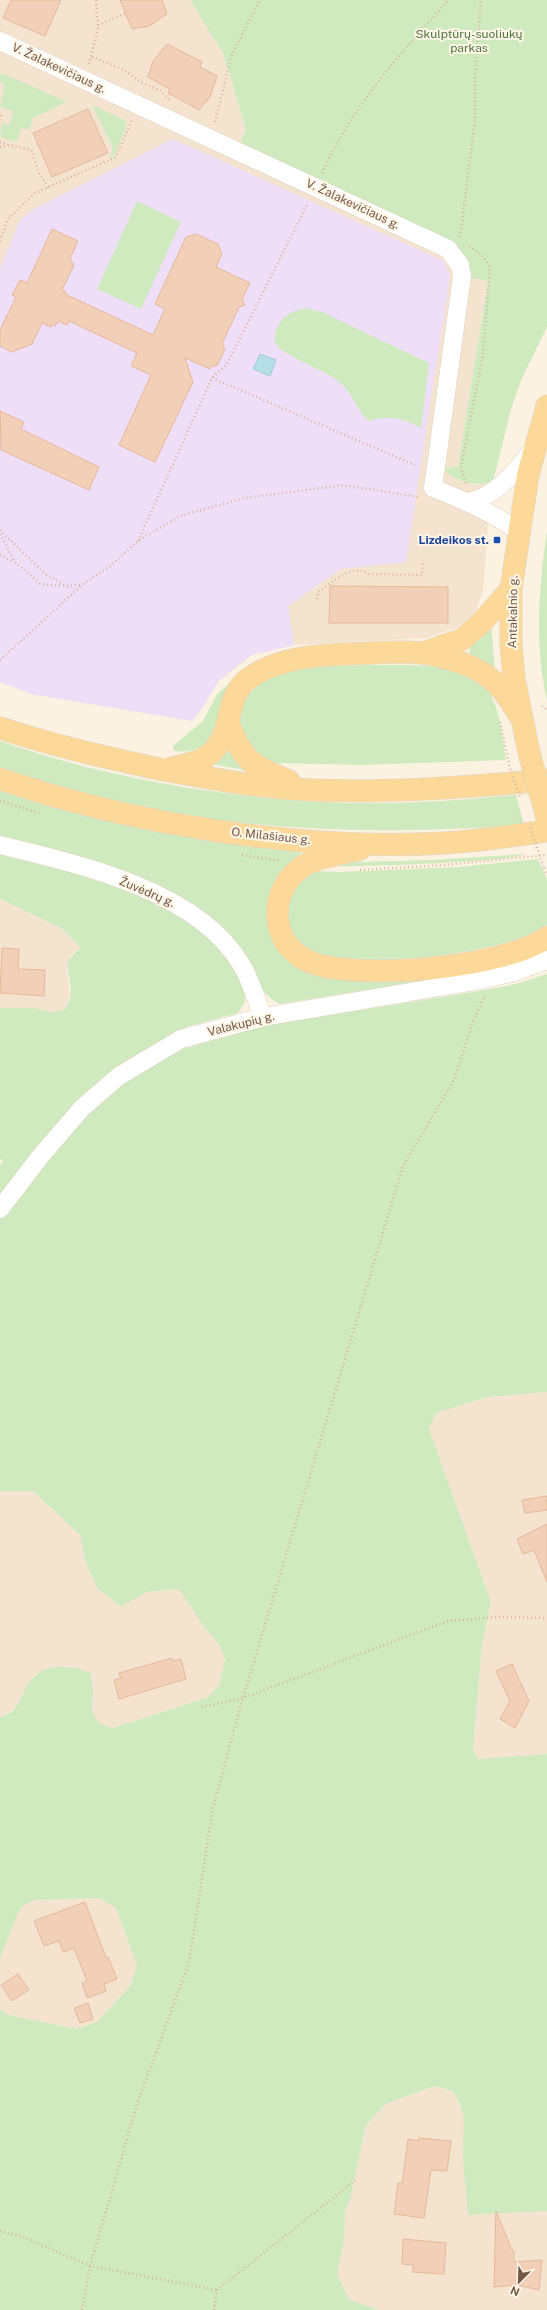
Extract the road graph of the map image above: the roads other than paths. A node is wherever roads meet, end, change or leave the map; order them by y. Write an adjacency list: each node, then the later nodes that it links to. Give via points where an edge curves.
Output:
1 (0, 41): 4 (street, V. Žalakevičiaus g., via 448,249 456,257 462,276 433,488)
2 (547, 406): 3 (main road, Antakalnio g.)
3 (534, 449): 4 (street, via 506,482 493,492); 5 (main road, Antakalnio g.)
4 (468, 495): 5 (street, V. Žalakevičiaus g.)
5 (519, 532): 6 (main road, Antakalnio g.)
6 (511, 589): 7 (main road, via 463,639); 8 (main road, Antakalnio g., via 511,644)
7 (423, 653): 8 (main road, via 472,667 486,675 502,688); 9 (main road, via 346,654 282,662 260,671 246,681 231,708)
8 (521, 718): 15 (main road, Antakalnio g., bridge)
9 (229, 724): 11 (main road, via 213,751 200,760); 14 (main road, via 242,753 256,767)
10 (0, 728): 11 (main road, via 50,744)
11 (166, 770): 14 (main road, via 216,780)
12 (0, 778): 17 (main road, O. Milašiaus g., via 130,814 215,830 296,840)
13 (547, 780): 14 (main road, via 464,788)
14 (310, 790)
15 (547, 818)
16 (547, 831): 17 (main road, O. Milašiaus g., via 445,843)
17 (375, 844): 21 (main road, via 306,865 288,878 280,892 278,924 294,954 336,970 397,970 441,966)
18 (0, 845): 22 (street, Žuvėdrų g., via 73,864 164,896 191,912 217,934 242,964)
19 (547, 937): 21 (main road)
20 (547, 960): 21 (street, via 514,972)
21 (494, 968): 22 (street, Valakupių g., via 436,988)
22 (263, 1017): 23 (street, Valakupių g., via 182,1039 118,1076 82,1108)
23 (0, 1209)

